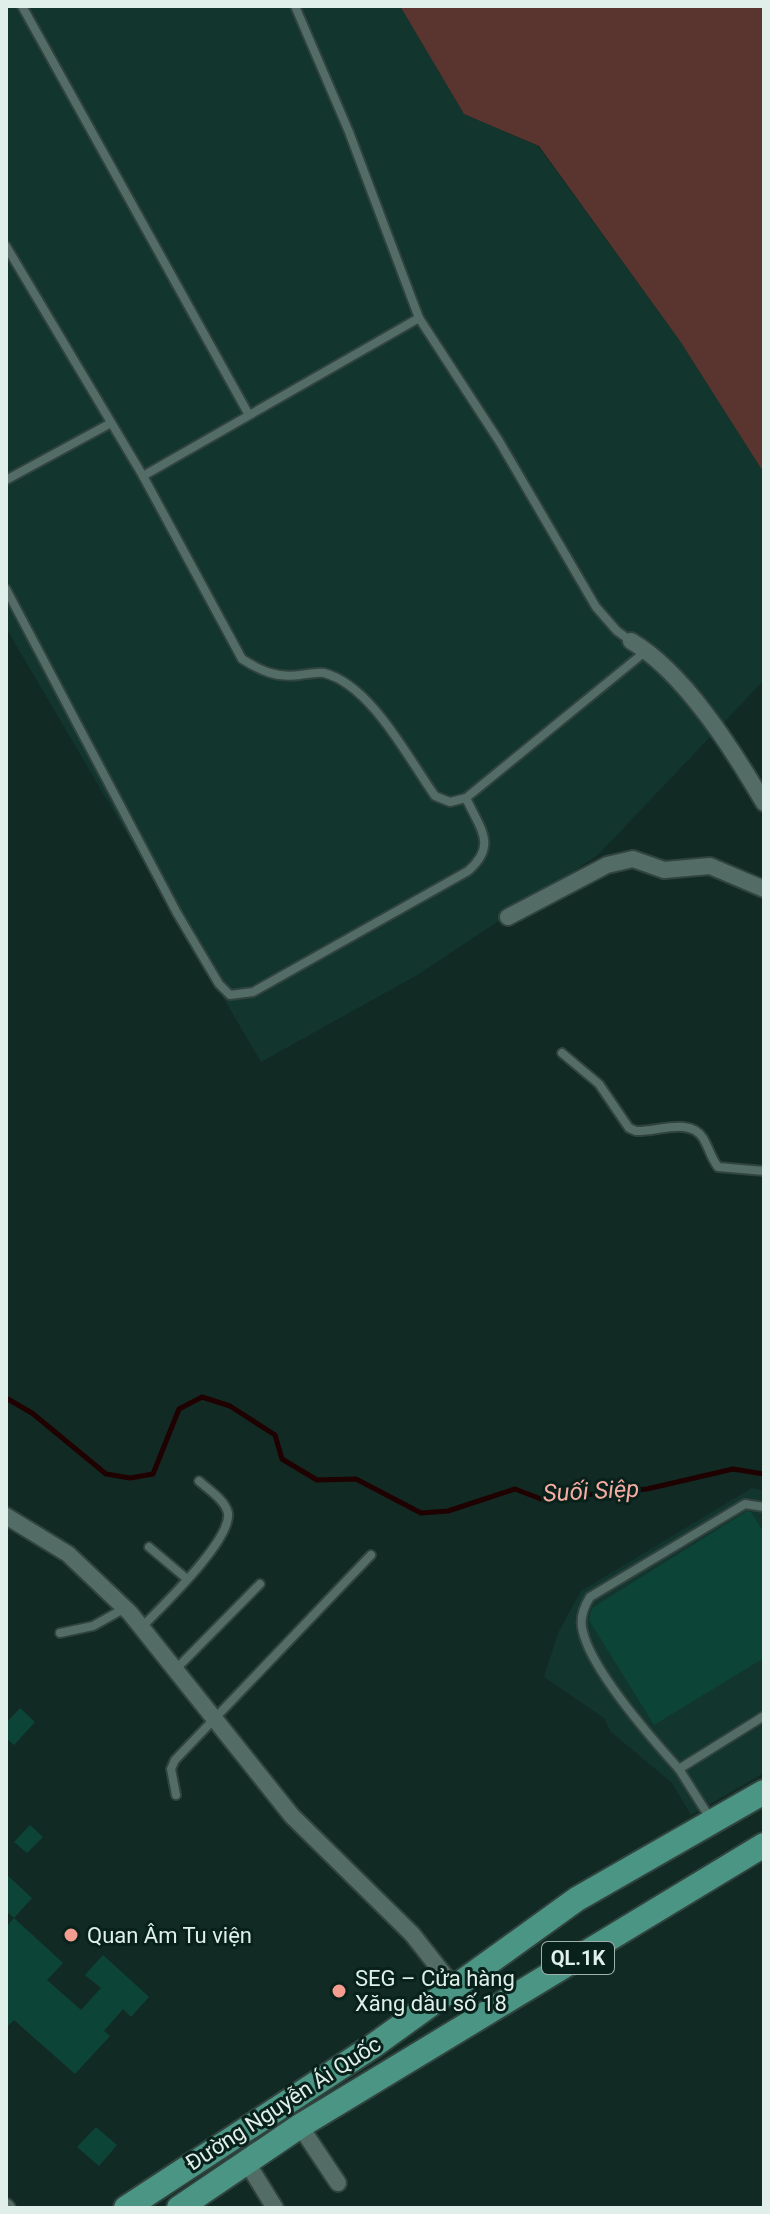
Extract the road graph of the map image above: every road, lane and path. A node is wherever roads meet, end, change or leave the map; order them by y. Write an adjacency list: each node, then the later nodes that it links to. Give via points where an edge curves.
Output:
1 (22, 6): 5 (lane)
2 (295, 6): 4 (lane)
3 (6, 246): 6 (lane)
4 (419, 318): 5 (lane); 10 (lane, via 596,607)
5 (249, 415): 7 (lane)
6 (111, 423): 7 (lane); 8 (lane)
7 (143, 476): 12 (lane, via 242,659 263,673 285,677 321,672 348,683 372,706 435,796 450,802)
8 (6, 480)
9 (6, 589): 12 (lane, via 177,913 230,995 253,992 483,859 487,842)
10 (631, 641): 11 (street)
11 (646, 650): 12 (lane); 13 (street, via 728,743)
12 (466, 798)
13 (764, 803)
14 (764, 889): 15 (street, via 710,866 664,870 633,859 607,865)
15 (508, 917)
16 (562, 1053): 17 (lane, via 599,1084 629,1128 694,1129 718,1167)
17 (764, 1171)
18 (199, 1481): 23 (lane, via 220,1499 228,1512 227,1524)
19 (764, 1507): 31 (lane, via 745,1504 590,1597 583,1608 583,1635 610,1683)
20 (6, 1516): 25 (street, via 68,1554)
21 (149, 1547): 23 (lane)
22 (371, 1555): 30 (lane)
23 (187, 1579): 26 (lane)
24 (260, 1584): 28 (lane)
25 (125, 1608): 26 (street); 27 (lane, via 93,1626)
26 (142, 1627): 28 (street)
27 (60, 1633)
28 (175, 1670): 30 (street)
29 (764, 1716): 31 (lane)
30 (212, 1718): 33 (lane, via 175,1760 171,1769); 36 (street, via 292,1816 412,1934)
31 (679, 1769): 34 (lane)
32 (764, 1792): 34 (main road, Đường Nguyễn Ái Quốc / QL.1K)
33 (176, 1795)
34 (713, 1822): 36 (main road, Đường Nguyễn Ái Quốc / QL.1K, via 577,1899)
35 (764, 1845): 37 (main road, Đường Nguyễn Ái Quốc / QL.1K)
36 (453, 1986): 41 (main road, Đường Nguyễn Ái Quốc / QL.1K, via 373,2046)
37 (300, 2126): 38 (main road, Đường Nguyễn Ái Quốc / QL.1K); 39 (street)
38 (246, 2161): 40 (street); 42 (main road, Đường Nguyễn Ái Quốc / QL.1K)
39 (338, 2183)
40 (267, 2205)
41 (126, 2208)
42 (179, 2208)

